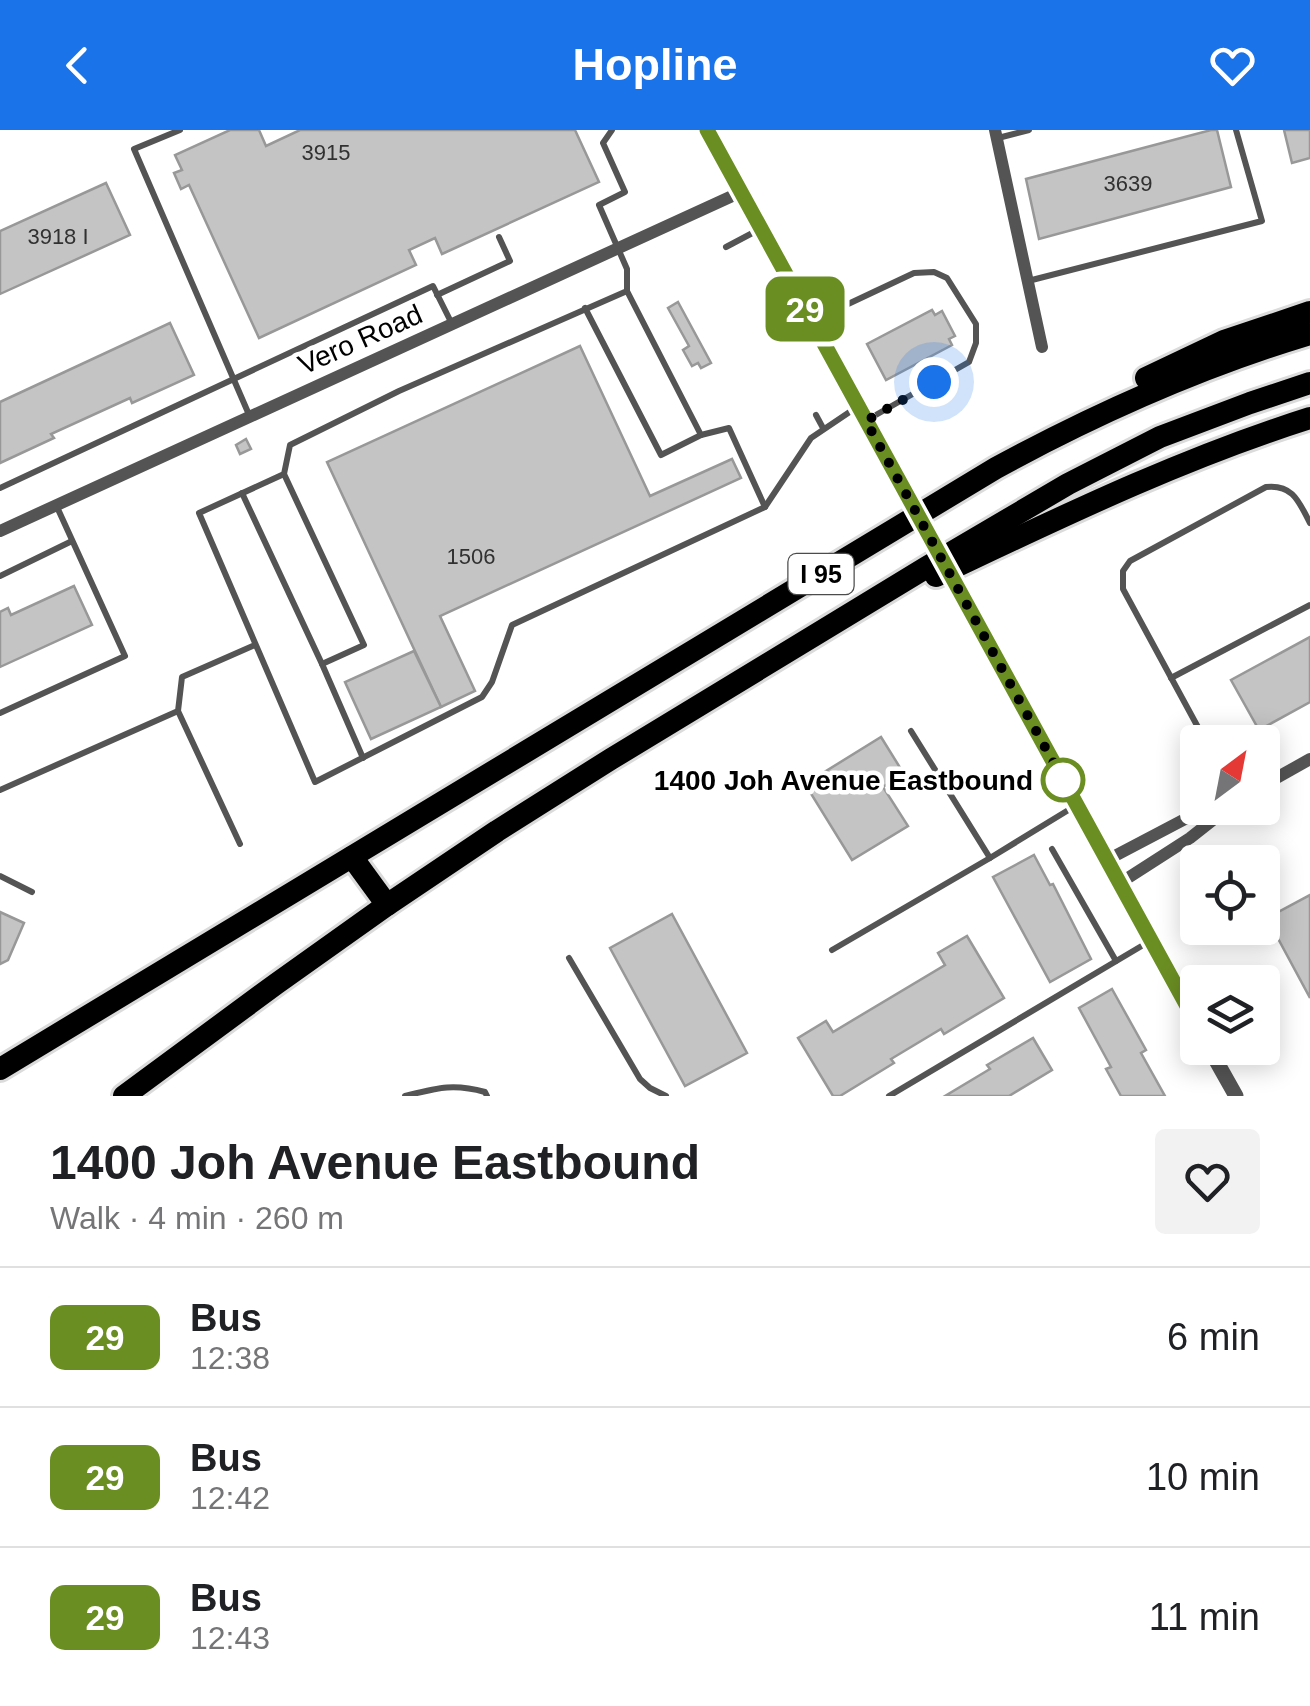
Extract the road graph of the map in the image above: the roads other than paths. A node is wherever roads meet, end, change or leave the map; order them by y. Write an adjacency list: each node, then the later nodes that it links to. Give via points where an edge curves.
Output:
1 (180, 130): 21 (lane, via 134,149)
2 (612, 130): 11 (lane, via 604,143 625,192 599,205)
3 (707, 130): 7 (street)
4 (1030, 130): 6 (lane)
5 (1236, 130): 12 (lane, via 1262,221)
6 (996, 134): 12 (street)
7 (741, 192): 8 (street); 11 (street, Vero Road)
8 (761, 228): 10 (lane); 17 (street)
9 (499, 237): 14 (lane, via 510,261)
10 (726, 247)
11 (619, 249): 13 (lane, via 628,269); 18 (street, Vero Road)
12 (1028, 282): 20 (street)
13 (626, 290): 15 (lane); 28 (lane)
14 (437, 295): 18 (lane); 21 (lane, via 433,286)
15 (586, 308): 28 (lane, via 661,456); 29 (lane, via 290,445)
16 (1310, 312): 36 (highway, via 1224,341 1094,404)
17 (811, 321): 23 (street); 23 (lane, via 914,273 934,272 946,278 976,324 969,362)
18 (452, 325): 25 (street, Vero Road)
19 (1310, 334): 36 (highway, I 95, via 1116,406)
20 (1042, 346)
21 (234, 380): 25 (lane); 30 (lane)
22 (1310, 383): 40 (highway, I 95, via 1118,458)
23 (862, 414): 27 (lane); 52 (street, bridge)
24 (816, 415): 27 (lane)
25 (250, 417): 32 (street, Vero Road)
26 (1310, 420): 40 (highway, via 1151,476)
27 (824, 428): 33 (lane)
28 (701, 435): 33 (lane, via 729,428)
29 (284, 474): 31 (lane); 42 (lane, via 364,645)
30 (0, 488)
31 (242, 493): 41 (lane, via 200,512); 42 (lane)
32 (56, 506): 35 (street, Vero Road); 37 (lane)
33 (766, 507): 48 (lane, via 512,624 482,696)
34 (1310, 522): 43 (lane, via 1294,493 1266,487 1126,565 1122,590)
35 (0, 531)
36 (882, 536): 57 (highway, I 95)
37 (72, 541): 38 (lane); 45 (lane, via 125,656)
38 (0, 576)
39 (1310, 604): 43 (lane)
40 (824, 630): 63 (highway, I 95)
41 (255, 644): 44 (lane, via 182,677); 48 (lane, via 315,782)
42 (322, 664): 48 (lane)
43 (1171, 678): 46 (lane)
44 (178, 712): 51 (lane); 55 (lane)
45 (0, 713)
46 (1197, 725)
47 (911, 731): 58 (lane)
48 (363, 758)
49 (1310, 760): 50 (street)
50 (1280, 776)
51 (0, 790)
52 (1076, 805): 58 (lane); 59 (street)
53 (1180, 822): 59 (street)
54 (1206, 825): 61 (street)
55 (240, 844)
56 (1052, 849): 67 (lane)
57 (352, 857): 63 (highway); 69 (highway, I 95)
58 (990, 858): 65 (lane)
59 (1107, 860): 61 (street)
60 (0, 876): 62 (lane)
61 (1120, 884): 64 (street)
62 (32, 892)
63 (387, 905): 71 (highway, I 95)
64 (1151, 940): 67 (lane); 68 (street)
65 (832, 950)
66 (569, 958): 74 (lane, via 640,1079)
67 (1116, 961): 75 (lane)
68 (1180, 993)
69 (8, 1065)
70 (1219, 1065): 76 (street)
71 (124, 1096)
72 (405, 1096): 73 (lane, via 449,1086)
73 (487, 1096)
74 (666, 1096)
75 (888, 1096)
76 (1236, 1096)

